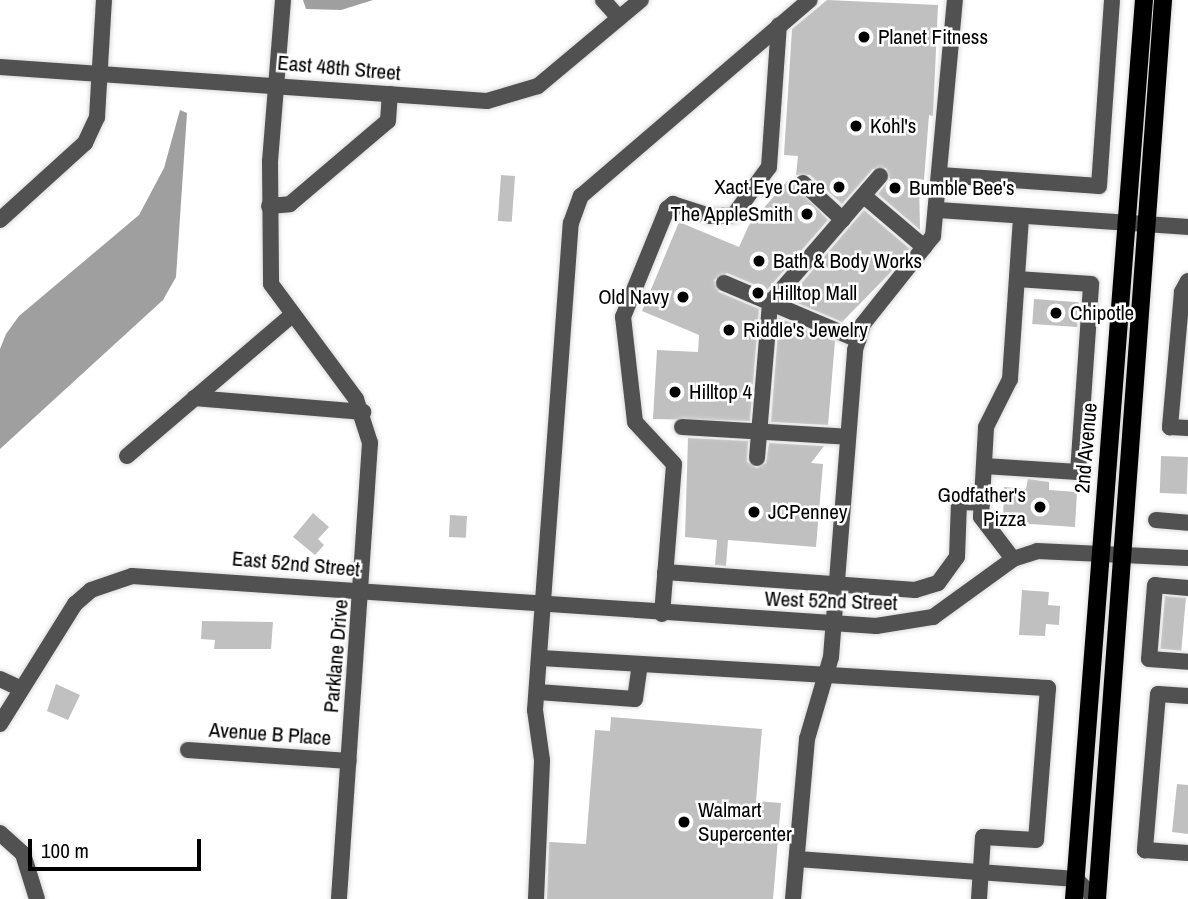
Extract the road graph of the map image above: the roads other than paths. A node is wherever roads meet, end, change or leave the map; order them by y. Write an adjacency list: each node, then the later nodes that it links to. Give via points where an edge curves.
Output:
1 (104, 0): 13 (street)
2 (283, 0): 14 (street, Parklane Drive)
3 (603, 0): 10 (street)
4 (641, 0): 10 (street, East 48th Street)
5 (810, 0): 11 (street)
6 (955, 0): 16 (street)
7 (1112, 0): 16 (street, via 1099,186)
8 (1144, 0): 25 (main road, 2nd Avenue)
9 (1163, 0): 26 (main road, 2nd Avenue)
10 (619, 18): 15 (street, East 48th Street, via 538,86 510,96 487,101)
11 (779, 25): 53 (street, via 769,167 734,215 724,218 673,204 667,209 623,317 635,422 674,464); 57 (street, via 581,197 565,260)
12 (0, 66): 13 (street, East 48th Street)
13 (100, 74): 14 (street, East 48th Street); 23 (street, via 97,117 85,143)
14 (275, 84): 15 (street, East 48th Street); 20 (street, Parklane Drive)
15 (390, 94): 20 (street, via 388,121 290,204)
16 (941, 175): 21 (street)
17 (880, 176): 19 (street)
18 (803, 183): 24 (street)
19 (864, 196): 24 (street); 28 (street)
20 (269, 206): 33 (street, Parklane Drive, via 271,284)
21 (939, 209): 22 (street); 28 (street, via 933,236)
22 (1021, 216): 25 (street); 29 (street)
23 (0, 220)
24 (843, 220): 32 (street)
25 (1127, 223): 26 (street); 49 (main road, 2nd Avenue)
26 (1146, 224): 27 (street); 50 (main road, 2nd Avenue)
27 (1188, 228)
28 (924, 247): 34 (street, via 863,324)
29 (1017, 279): 45 (street, via 1010,379 986,427); 45 (street, via 1091,284 1078,472)
30 (1188, 281): 35 (street, via 1182,292)
31 (724, 283): 32 (street)
32 (770, 303): 34 (street); 41 (street)
33 (293, 314): 37 (street); 38 (street, Parklane Drive)
34 (858, 340): 42 (street)
35 (1183, 341): 36 (street)
36 (1182, 372): 40 (street, via 1170,427)
37 (194, 398): 38 (street); 43 (street)
38 (363, 412): 56 (street, Parklane Drive, via 371,470)
39 (682, 427): 41 (street)
40 (1188, 428)
41 (760, 431): 42 (street); 44 (street)
42 (848, 437): 54 (street)
43 (127, 456)
44 (757, 458)
45 (984, 466): 46 (street)
46 (982, 503): 52 (street, via 983,524); 54 (street, via 959,502 957,557 938,583 915,590)
47 (1156, 520): 48 (street)
48 (1188, 523)
49 (1101, 551): 50 (street, West 52nd Street); 52 (street, West 52nd Street, via 1037,551); 75 (main road, 2nd Avenue)
50 (1122, 552): 51 (street, West 52nd Street); 82 (main road, 2nd Avenue)
51 (1188, 558)
52 (1013, 559): 59 (street, West 52nd Street, via 933,617 909,624)
53 (665, 572): 54 (street); 58 (street)
54 (837, 585): 59 (street)
55 (1188, 588): 61 (street, via 1155,585 1149,659)
56 (363, 591): 57 (street, East 52nd Street); 65 (street, East 52nd Street, via 132,576 91,590 75,604); 70 (street, Parklane Drive)
57 (542, 606): 58 (street, East 52nd Street); 60 (street)
58 (662, 614): 59 (street, West 52nd Street)
59 (834, 624): 63 (street)
60 (541, 658): 62 (street); 66 (street)
61 (1188, 662)
62 (640, 664): 63 (street); 66 (street, via 635,699)
63 (826, 673): 73 (street, via 807,739); 74 (street, via 1048,688 1036,840 983,837)
64 (0, 679): 65 (street)
65 (19, 688): 68 (street, East 52nd Street)
66 (538, 692): 78 (street, via 542,760)
67 (1188, 696): 72 (street, via 1158,694 1145,850)
68 (0, 724)
69 (188, 750): 70 (street, Avenue B Place)
70 (349, 761): 77 (street, Parklane Drive)
71 (0, 833): 76 (street, via 23,854)
72 (1188, 853)
73 (797, 859): 74 (street); 79 (street)
74 (981, 870): 75 (street); 80 (street)
75 (1076, 879): 81 (main road, 2nd Avenue); 82 (street)
76 (37, 899)
77 (339, 899)
78 (536, 899)
79 (793, 899)
80 (979, 899)
81 (1074, 899)
82 (1096, 899)

